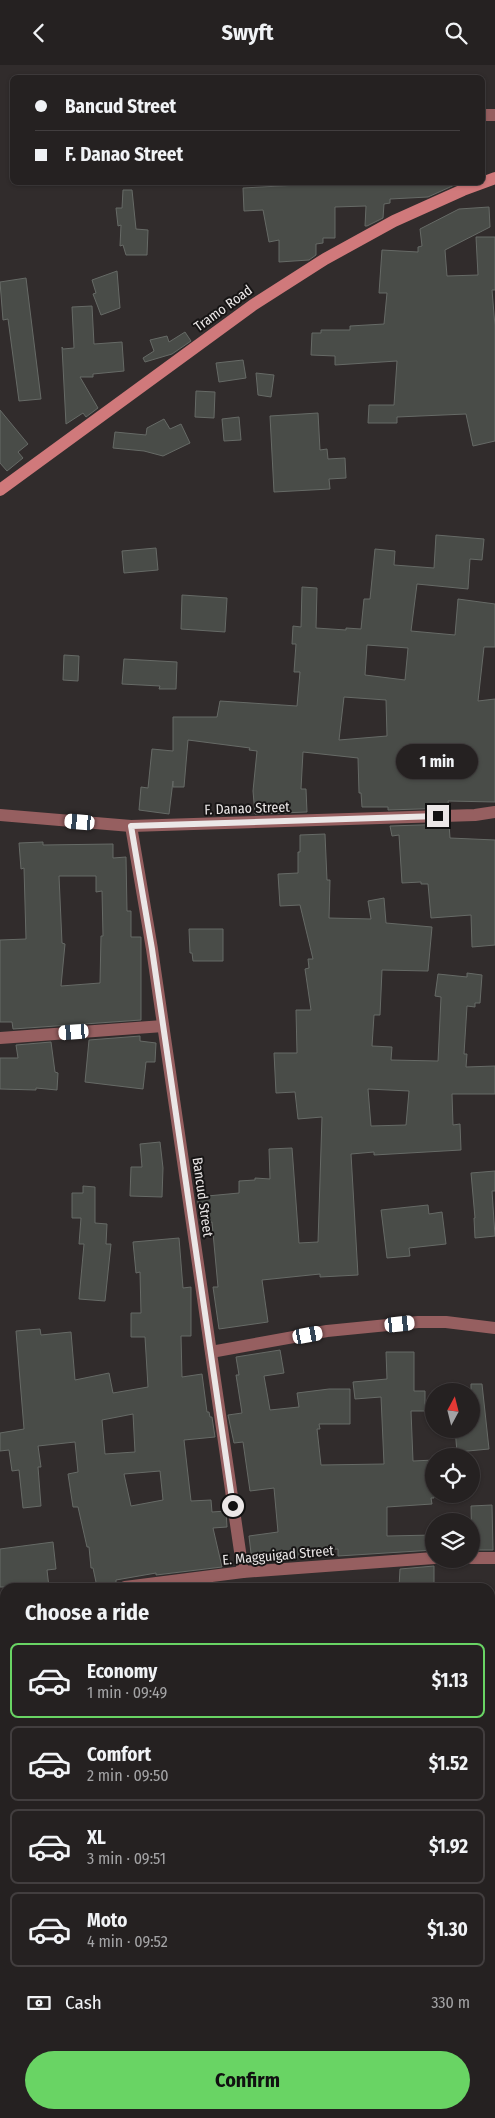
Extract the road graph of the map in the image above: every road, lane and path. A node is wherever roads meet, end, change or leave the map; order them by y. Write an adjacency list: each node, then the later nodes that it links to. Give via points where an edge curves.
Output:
1 (476, 185): 2 (main road, Tramo Road, via 394,221 301,274 253,305)
2 (0, 490)
3 (495, 812): 5 (street, F. Danao Street)
4 (0, 815): 5 (street, F. Danao Street)
5 (131, 826): 6 (street, Bancud Street)
6 (163, 1026): 7 (street); 9 (street, Bancud Street)
7 (0, 1038)
8 (495, 1328): 9 (street, via 418,1322 327,1331)
9 (211, 1352): 13 (street, Bancud Street)
10 (480, 1558): 11 (street)
11 (495, 1558)
12 (425, 1559): 13 (street, E. Magguigad Street)
13 (243, 1572): 14 (street, E. Magguigad Street)
14 (156, 1583)

